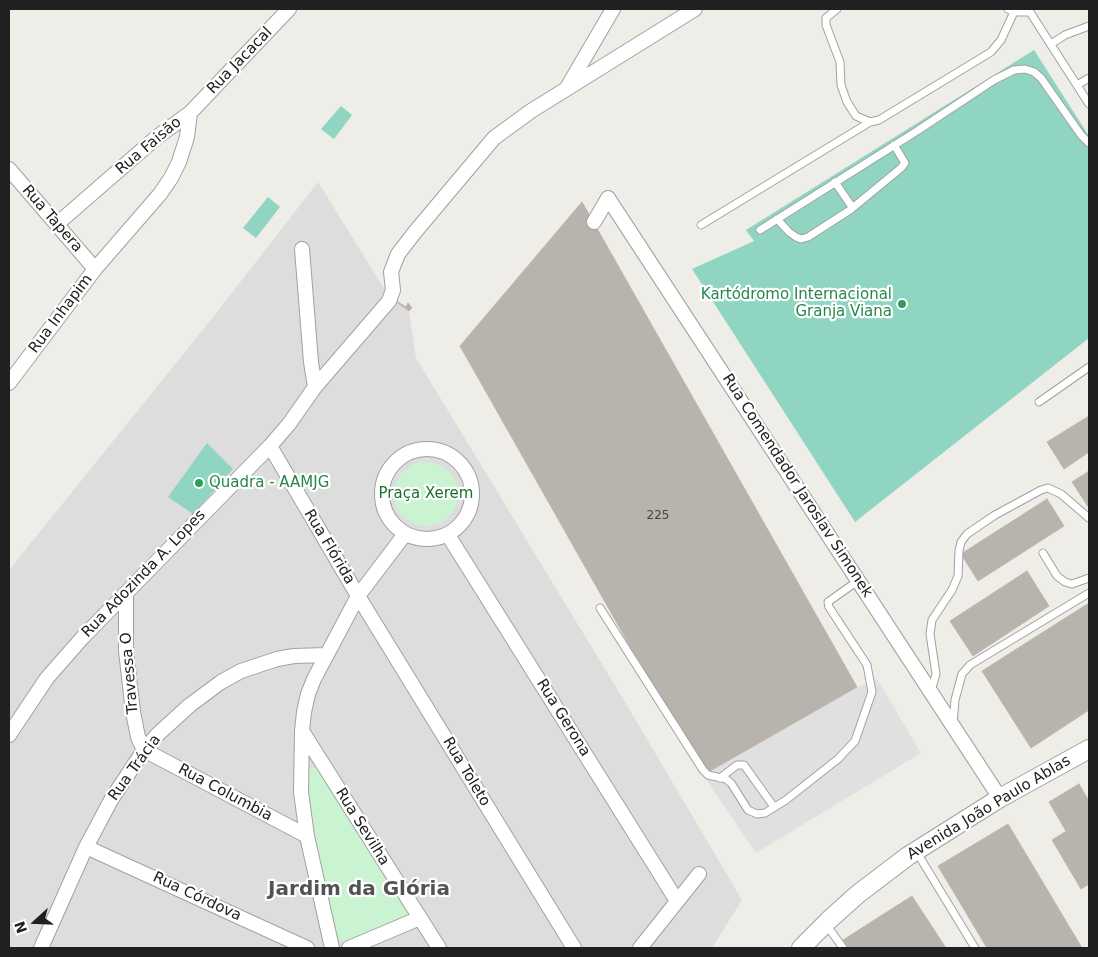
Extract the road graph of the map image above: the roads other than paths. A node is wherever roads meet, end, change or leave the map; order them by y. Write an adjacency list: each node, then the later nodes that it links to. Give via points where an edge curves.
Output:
1 (289, 9): 13 (street, Rua Jacacal)
2 (613, 9): 11 (street)
3 (695, 9): 11 (street, Rua Adozinda A. Lopes)
4 (837, 9): 14 (lane, via 826,18 826,25 840,62 841,85 856,116)
5 (1011, 10): 6 (lane); 14 (lane, via 1001,40 991,52 879,120)
6 (1029, 10): 8 (lane)
7 (1089, 26): 8 (lane)
8 (1050, 44): 10 (lane)
9 (1089, 78): 10 (lane)
10 (1077, 85): 12 (lane)
11 (567, 89): 29 (street, Rua Adozinda A. Lopes, via 494,138 421,224 398,254 392,272 389,301)
12 (1089, 104)
13 (190, 113): 22 (street, Rua Faisão, via 163,132); 26 (street, Rua Faisão, via 180,162 171,178)
14 (870, 122): 23 (lane)
15 (1089, 143): 16 (lane, via 1041,78 1025,69 1014,70 994,80)
16 (894, 145): 18 (lane); 19 (lane, via 905,162 901,168)
17 (9, 169): 22 (street, Rua Tapera)
18 (835, 182): 19 (lane); 20 (lane)
19 (852, 207): 20 (lane, via 801,239)
20 (777, 219): 24 (lane)
21 (594, 222): 37 (street, Rua Comendador Jaroslav Simonek, via 608,198)
22 (57, 224): 26 (street, Rua Tapera)
23 (701, 224)
24 (760, 230)
25 (302, 249): 29 (street)
26 (95, 269): 28 (street, Rua Inhapim)
27 (1089, 367): 30 (lane)
28 (9, 383)
29 (315, 387): 31 (street, Rua Adozinda A. Lopes)
30 (1039, 402)
31 (270, 446): 39 (street, Rua Adozinda A. Lopes); 40 (street, Rua Flórida)
32 (1089, 518): 43 (lane, via 1062,494 1048,488 995,515 967,534 959,551 958,576 932,620 930,634 936,674)
33 (406, 534): 34 (street, via 419,539); 34 (street, via 394,525 386,512 382,498 383,483 400,458 413,451 428,449 455,459 471,484 472,499 468,513 460,526); 40 (street)
34 (448, 535): 56 (street, Rua Gerona)
35 (1043, 553): 36 (lane, via 1064,582 1072,584)
36 (1089, 578)
37 (859, 580): 43 (street, Rua Comendador Jaroslav Simonek); 51 (lane, via 828,602 867,665 872,692 856,741 838,759)
38 (1089, 593): 44 (lane, via 970,665 962,674)
39 (126, 594): 46 (street, Rua Adozinda A. Lopes, via 47,678); 48 (street, Travessa O, via 126,652 138,737)
40 (358, 596): 42 (street); 64 (street, Rua Toleto)
41 (600, 608): 49 (lane, via 704,770 708,775)
42 (326, 655): 45 (street, via 308,694); 48 (street, Rua Trácia, via 277,659 241,671 190,705)
43 (931, 691): 44 (street, Rua Comendador Jaroslav Simonek)
44 (952, 724): 50 (street, Rua Comendador Jaroslav Simonek)
45 (302, 731): 52 (street, via 301,792); 57 (street, Rua Sevilha)
46 (9, 735)
47 (1089, 749): 50 (street, Avenida João Paulo Ablas)
48 (144, 750): 52 (street, Rua Columbia); 53 (street, Rua Trácia, via 111,800)
49 (720, 778): 51 (lane, via 731,783 748,810 757,814); 51 (lane, via 744,765)
50 (1000, 798): 54 (street, Avenida João Paulo Ablas)
51 (774, 807)
52 (307, 836): 61 (street)
53 (86, 847): 59 (street, Rua Trácia); 60 (street, Rua Córdova)
54 (916, 851): 58 (street, Avenida João Paulo Ablas, via 858,894); 68 (lane)
55 (699, 874): 56 (street)
56 (677, 901): 65 (street)
57 (420, 918): 62 (street); 63 (street, Rua Sevilha)
58 (826, 923): 66 (street, Avenida João Paulo Ablas); 67 (lane)
59 (45, 947)
60 (307, 948)
61 (332, 948)
62 (350, 948)
63 (439, 948)
64 (574, 948)
65 (640, 948)
66 (801, 948)
67 (843, 948)
68 (975, 948)

